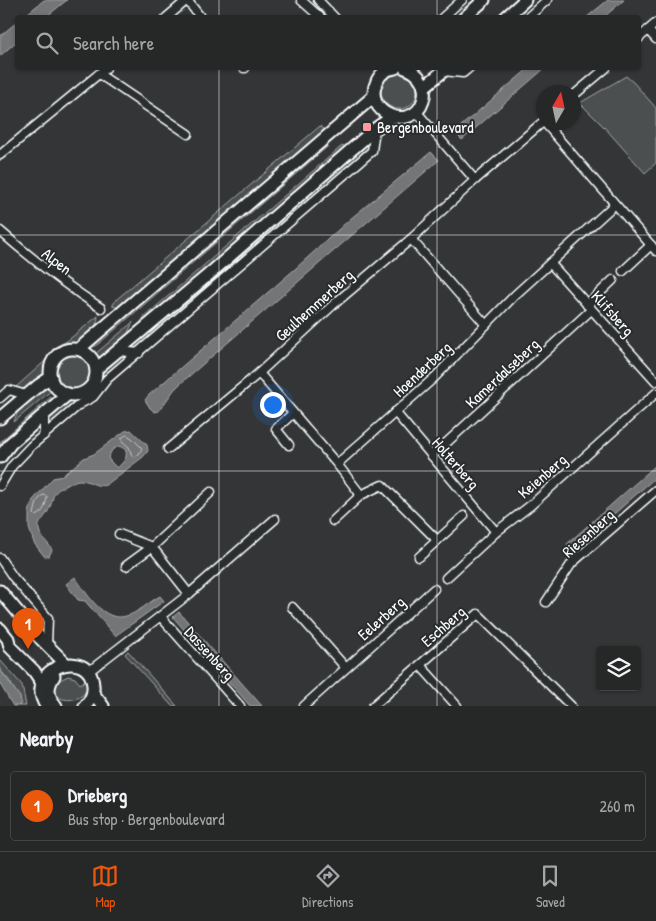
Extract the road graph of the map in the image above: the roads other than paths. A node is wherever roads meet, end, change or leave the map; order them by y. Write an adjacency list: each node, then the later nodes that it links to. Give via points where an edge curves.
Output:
1 (187, 0): 8 (street); 9 (street)
2 (301, 0): 10 (street)
3 (318, 0): 11 (street)
4 (462, 0): 12 (street)
5 (484, 0): 13 (main road)
6 (525, 0): 14 (main road)
7 (547, 0): 15 (street)
8 (170, 15)
9 (199, 15)
10 (318, 15)
11 (332, 15)
12 (445, 15)
13 (467, 15)
14 (508, 15)
15 (530, 15)
16 (656, 23): 17 (street)
17 (648, 30): 18 (street); 19 (street)
18 (641, 36)
19 (656, 39)
20 (104, 70): 27 (street)
21 (380, 70): 30 (main road)
22 (410, 70): 28 (main road, via 417,74)
23 (444, 70): 28 (main road)
24 (449, 70): 25 (street, via 462,73)
25 (466, 70)
26 (604, 70): 29 (street)
27 (99, 74): 36 (street); 37 (street)
28 (424, 86): 31 (main road, via 423,102)
29 (581, 89)
30 (374, 96): 32 (main road, via 378,106); 49 (main road)
31 (416, 111): 32 (main road, via 401,118); 38 (street)
32 (392, 117): 33 (main road)
33 (375, 129): 50 (main road); 51 (street, via 372,152)
34 (536, 129): 38 (street, Geulhemmerberg)
35 (551, 130): 39 (street)
36 (188, 134)
37 (0, 155)
38 (475, 180): 41 (street, Geulhemmerberg)
39 (614, 205): 42 (street); 43 (street, Hoenderberg)
40 (0, 231): 47 (street, Alpen, via 28,256)
41 (411, 239): 48 (street); 53 (street, Geulhemmerberg)
42 (654, 248): 44 (street)
43 (550, 263): 46 (street, Klifsberg); 48 (street, Hoenderberg)
44 (623, 271)
45 (613, 280): 46 (street, Kamerdalseberg)
46 (589, 307): 55 (street, Klifsberg); 68 (street, Kamerdalseberg)
47 (101, 308)
48 (486, 325): 61 (street, Hoenderberg, via 436,377)
49 (78, 349): 52 (main road, via 90,355); 54 (main road, via 58,354 51,365)
50 (119, 351): 51 (street); 52 (main road)
51 (139, 353): 64 (street, via 106,381 93,397 80,404)
52 (96, 369): 57 (main road, via 88,390)
53 (259, 373): 60 (street); 66 (street, Geulhemmerberg)
54 (51, 377): 57 (main road, via 58,389); 58 (main road)
55 (656, 381)
56 (656, 392): 77 (street, Keienberg, via 531,505)
57 (68, 394): 62 (main road)
58 (26, 395): 59 (street, via 9,390); 63 (main road)
59 (0, 398)
60 (293, 412): 65 (street, via 276,430); 69 (street)
61 (395, 412): 68 (street, Holterberg); 69 (street, Hoenderberg)
62 (44, 414): 64 (street); 67 (main road)
63 (0, 418)
64 (44, 436): 70 (street, via 18,459)
65 (289, 445)
66 (168, 449)
67 (0, 456)
68 (432, 456): 77 (street, Holterberg)
69 (337, 464): 73 (street)
70 (0, 486)
71 (656, 490): 88 (street, Riesenberg, via 572,563)
72 (211, 492): 80 (street)
73 (361, 495): 76 (street); 79 (street, via 382,485)
74 (464, 516): 79 (street)
75 (275, 519): 87 (street)
76 (333, 521)
77 (496, 532): 84 (street, Keienberg)
78 (119, 534): 80 (street)
79 (437, 540): 81 (street)
80 (152, 547): 83 (street); 87 (street)
81 (419, 557)
82 (0, 558): 92 (street, via 48,618)
83 (126, 566)
84 (446, 578)
85 (434, 589): 95 (street, Eelerberg)
86 (0, 590): 92 (main road)
87 (189, 594): 90 (street)
88 (546, 602)
89 (292, 607): 95 (street)
90 (161, 618): 96 (street); 102 (street, Dassenberg)
91 (0, 629): 97 (main road)
92 (47, 645): 93 (main road)
93 (66, 664): 96 (main road, via 80,666); 97 (main road)
94 (420, 665): 104 (street, Eschberg); 105 (street); 106 (street, Eschberg, via 478,614)
95 (346, 668): 103 (street, Eelerberg)
96 (88, 672): 97 (main road, via 63,671); 98 (main road, via 93,680)
97 (49, 678): 99 (main road)
98 (93, 693): 100 (main road); 101 (main road)
99 (52, 706)
100 (85, 706)
101 (103, 706)
102 (240, 706)
103 (305, 706)
104 (373, 706)
105 (457, 706)
106 (570, 706)

